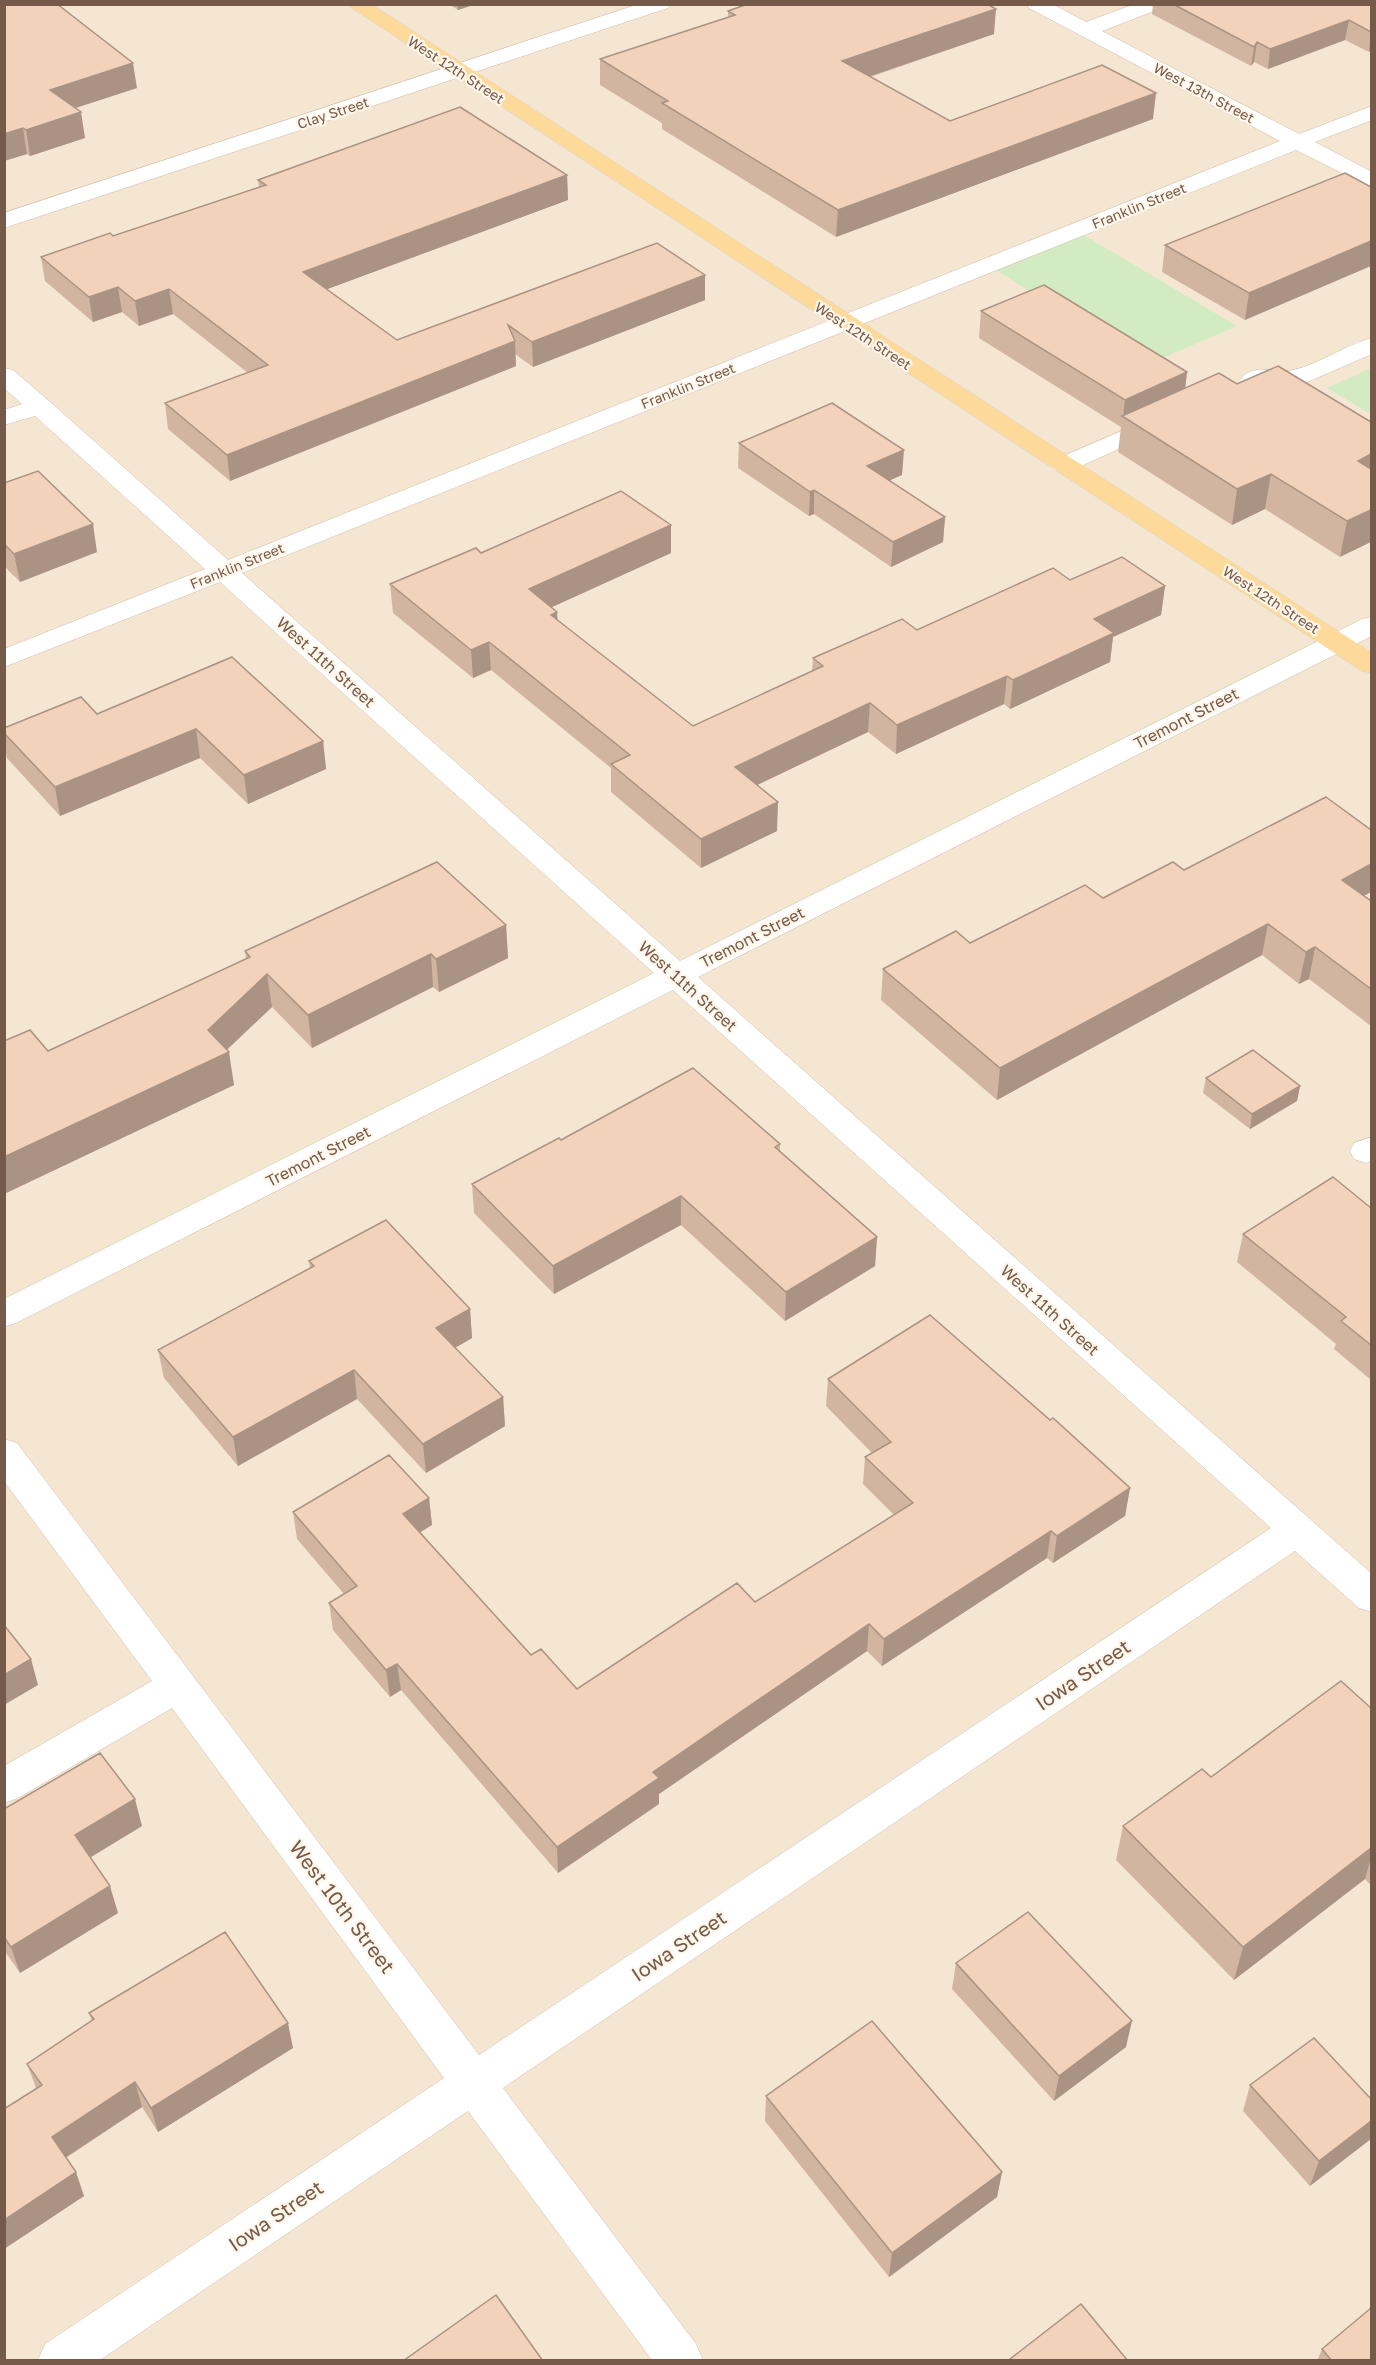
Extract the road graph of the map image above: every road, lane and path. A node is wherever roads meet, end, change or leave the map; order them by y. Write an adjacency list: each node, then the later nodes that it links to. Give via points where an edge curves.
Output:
1 (356, 4): 6 (main road, West 12th Street)
2 (661, 4): 6 (street, Clay Street)
3 (1036, 4): 5 (street, West 13th Street)
4 (1155, 4): 5 (street)
5 (1085, 30): 8 (street, West 13th Street)
6 (458, 71): 10 (street, Clay Street); 11 (main road, West 12th Street)
7 (1371, 112): 8 (street, Franklin Street)
8 (1297, 142): 9 (street, West 13th Street); 11 (street, Franklin Street)
9 (1371, 182)
10 (4, 221)
11 (844, 324): 18 (main road, West 12th Street); 19 (street, Franklin Street)
12 (1371, 345): 14 (street, via 1296,378 1258,377)
13 (4, 375): 15 (street, West 11th Street)
14 (1230, 390)
15 (39, 406): 17 (street); 19 (street, West 11th Street)
16 (1179, 413): 18 (street)
17 (4, 418)
18 (1063, 465): 21 (main road, West 12th Street)
19 (225, 571): 22 (street, Franklin Street); 24 (street, West 11th Street)
20 (1371, 625): 21 (street, Tremont Street)
21 (1337, 642): 23 (main road, West 12th Street); 24 (street, Tremont Street)
22 (4, 659)
23 (1371, 665)
24 (677, 975): 25 (street, Tremont Street); 27 (street, West 11th Street)
25 (4, 1314)
26 (4, 1453): 29 (street, West 10th Street)
27 (1297, 1530): 28 (street, West 11th Street); 31 (street, Iowa Street)
28 (1371, 1597)
29 (178, 1686): 30 (street); 31 (street, West 10th Street)
30 (4, 1785)
31 (473, 2084): 32 (street, Iowa Street); 33 (street, West 10th Street)
32 (61, 2361)
33 (680, 2361)

